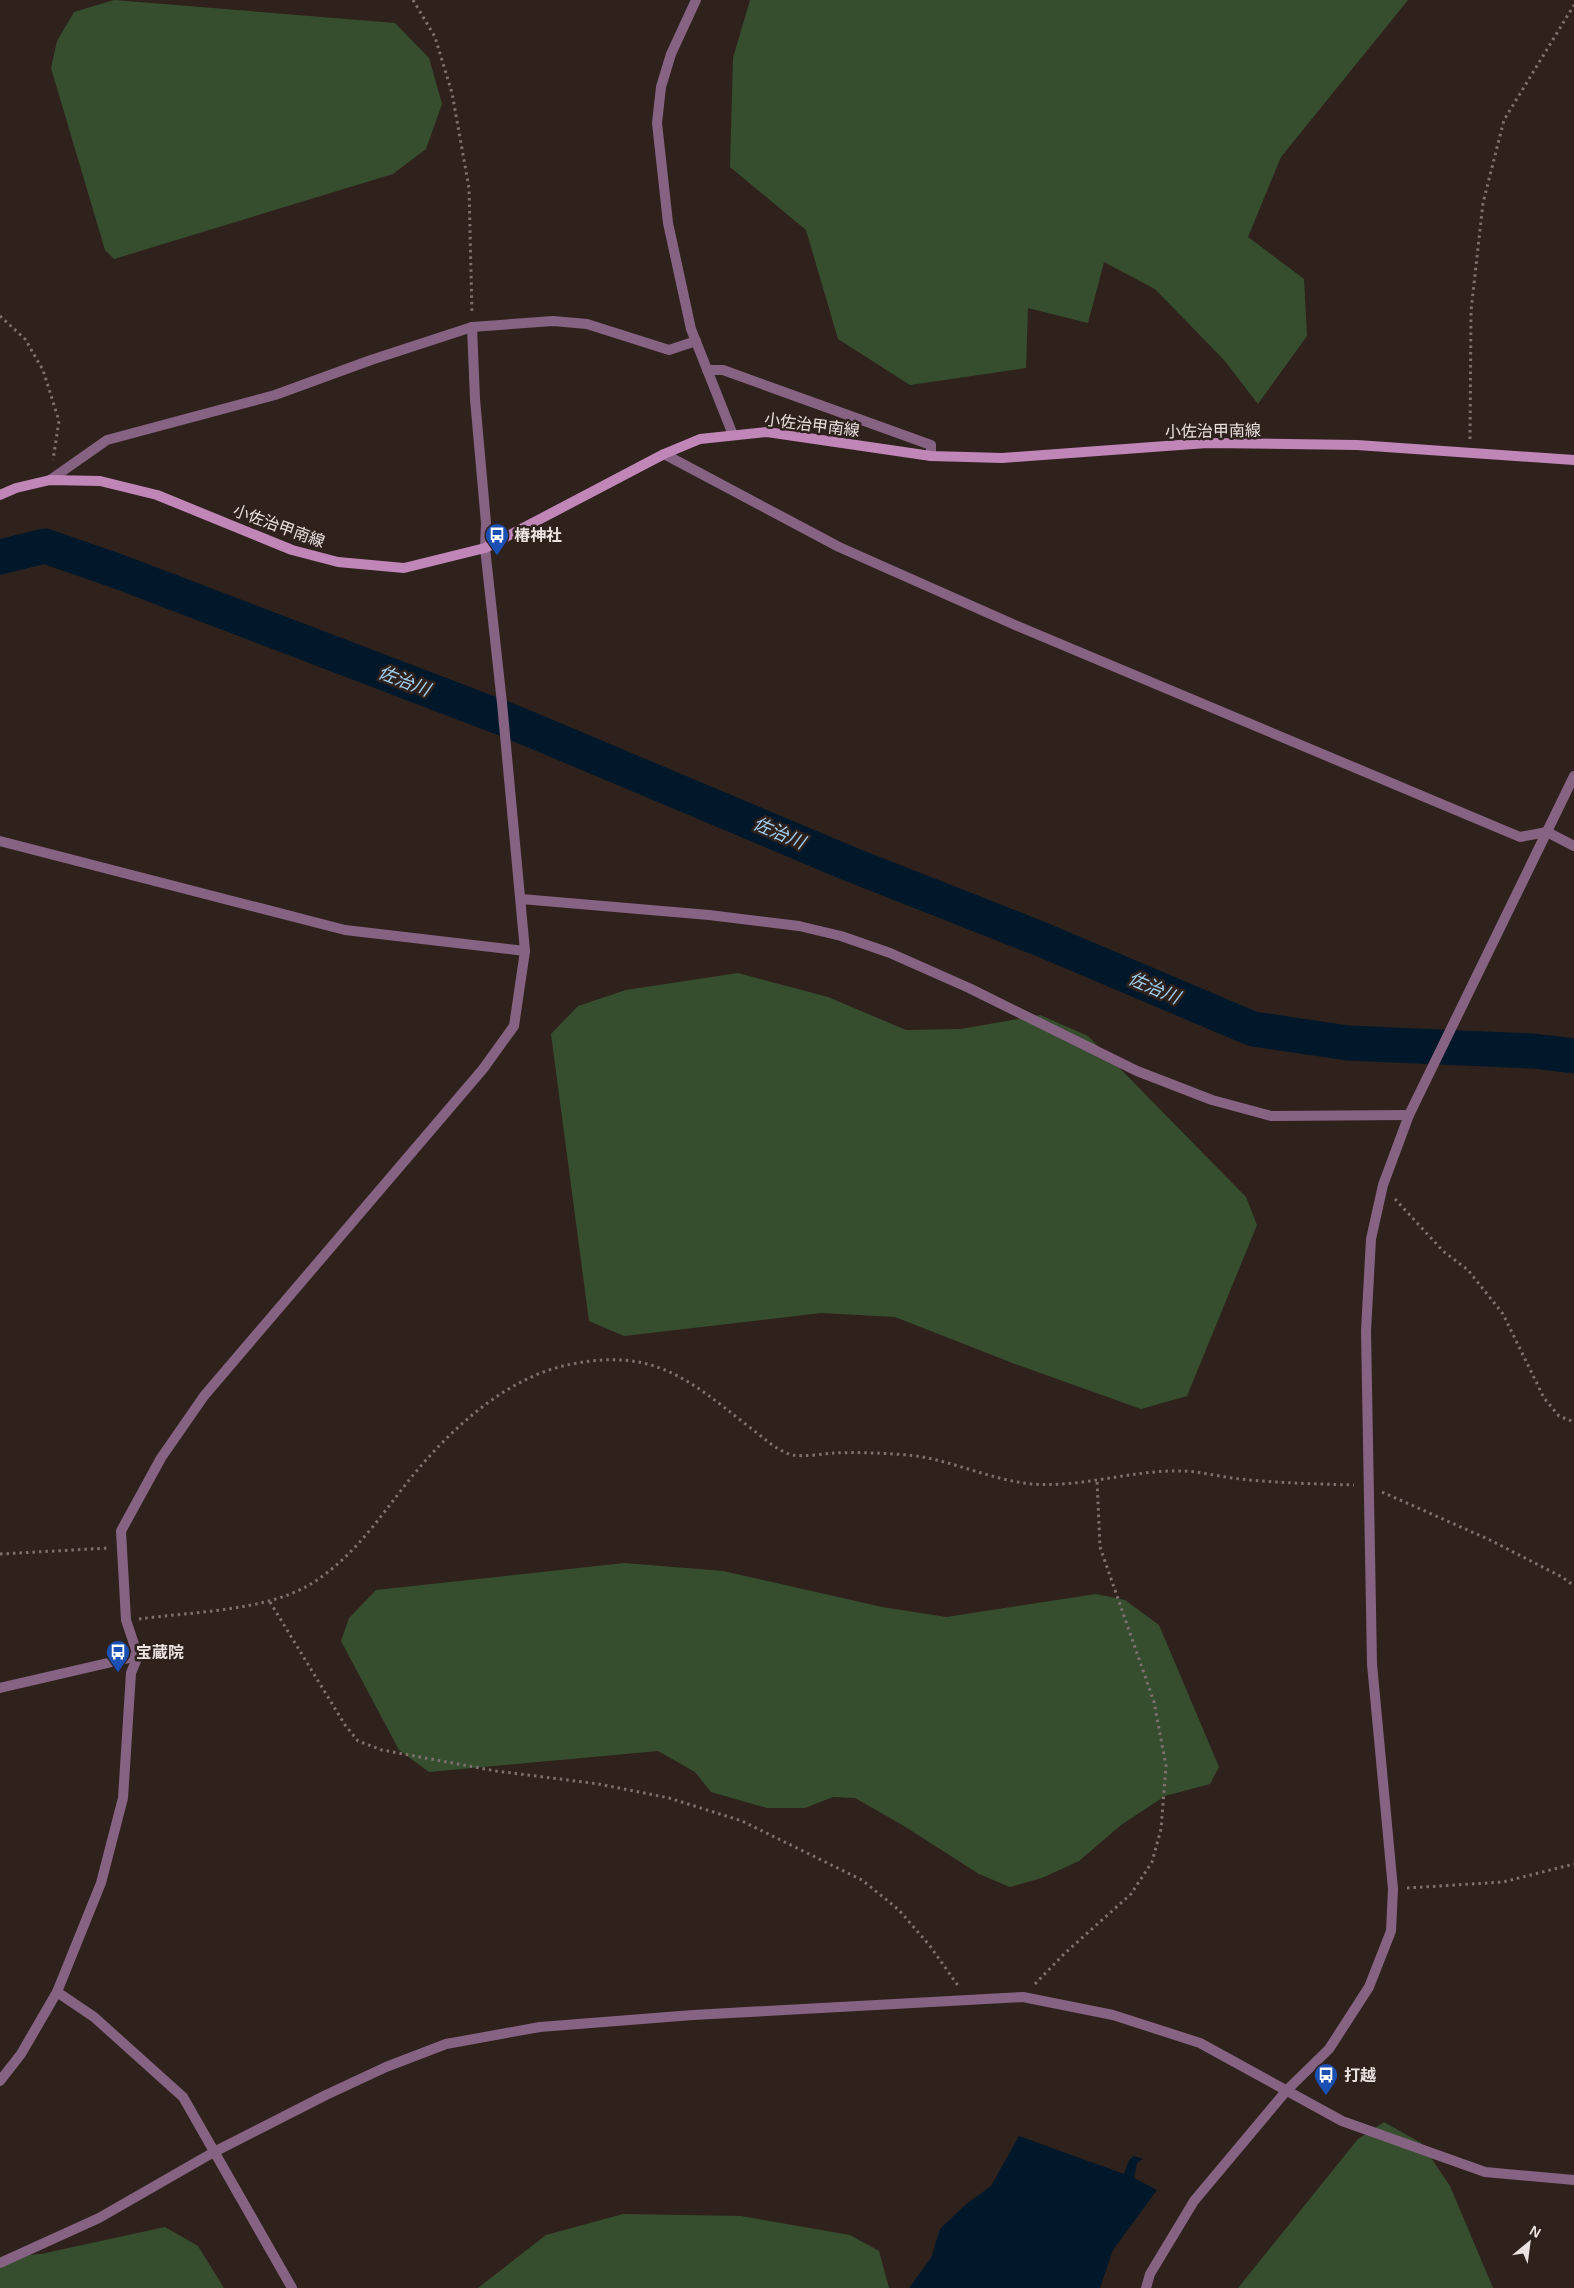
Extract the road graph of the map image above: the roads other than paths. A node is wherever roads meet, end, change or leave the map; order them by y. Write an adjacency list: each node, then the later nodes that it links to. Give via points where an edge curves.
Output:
1 (696, 0): 3 (street, via 671,54 661,87 657,123 668,223 682,293)
2 (472, 327): 3 (street, via 553,321 587,324 669,350); 9 (street, via 275,395 107,440); 11 (street)
3 (696, 341): 4 (street)
4 (707, 370): 5 (street); 7 (street, via 723,370 931,445)
5 (733, 435): 6 (main road, 小佐治甲南線, via 700,439); 7 (main road, 小佐治甲南線, via 767,432)
6 (664, 454): 11 (main road, 小佐治甲南線); 13 (street, via 840,547 1015,625 1520,837)
7 (931, 456): 8 (main road, 小佐治甲南線, via 1002,458 1207,443 1357,446)
8 (1574, 460)
9 (50, 480): 10 (main road, 小佐治甲南線); 11 (main road, 小佐治甲南線, via 100,481 157,495 292,550 338,562 404,568)
10 (0, 495)
11 (485, 548): 16 (street)
12 (1574, 776): 13 (street)
13 (1548, 832): 15 (street); 18 (street)
14 (0, 841): 17 (street, via 345,930)
15 (1574, 846)
16 (521, 899): 17 (street); 18 (street, via 699,914 799,926 841,936 890,953 1137,1071 1212,1100 1271,1116)
17 (525, 951): 19 (street, via 514,1026 477,1076 204,1396 161,1458 121,1531 126,1620)
18 (1409, 1115): 23 (street, via 1382,1186 1371,1239 1366,1331 1372,1664 1393,1889 1391,1931 1369,1987 1329,2049)
19 (138, 1656): 20 (street); 21 (street, via 131,1673 123,1798 101,1883)
20 (0, 1688)
21 (57, 1992): 22 (street, via 21,2054); 24 (street, via 94,2016 183,2097)
22 (0, 2081)
23 (1287, 2090): 24 (street, via 1200,2043 1113,2015 1022,1997 694,2015 540,2027 446,2044 386,2067); 25 (street, via 1342,2121 1485,2172); 28 (street, via 1194,2201 1150,2274)
24 (214, 2152): 26 (street, via 99,2218); 27 (street)
25 (1574, 2180)
26 (0, 2263)
27 (292, 2288)
28 (1146, 2288)

